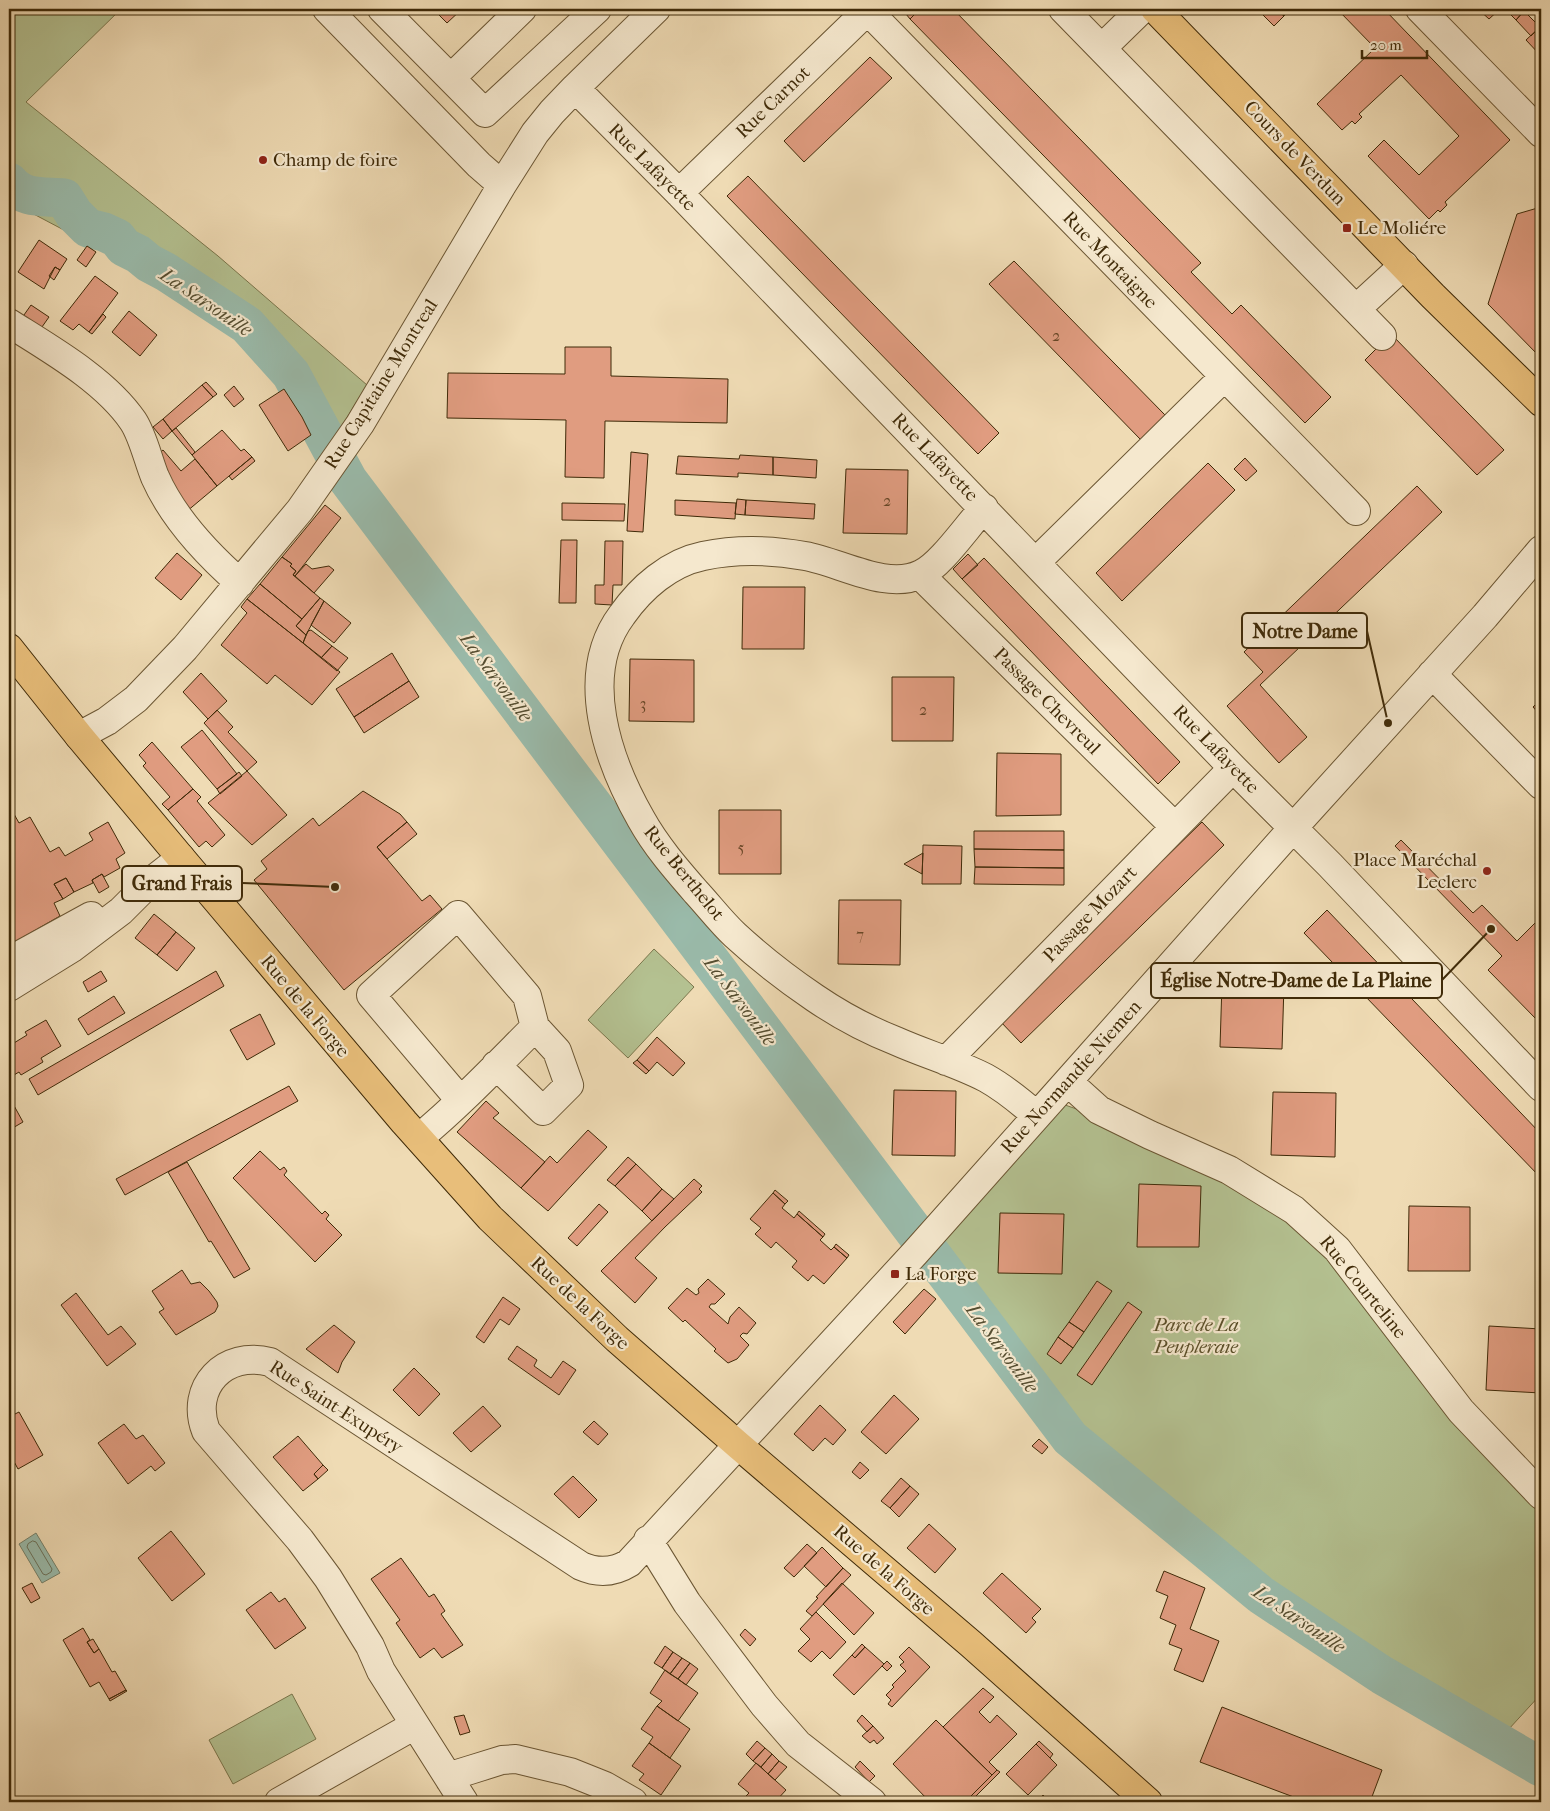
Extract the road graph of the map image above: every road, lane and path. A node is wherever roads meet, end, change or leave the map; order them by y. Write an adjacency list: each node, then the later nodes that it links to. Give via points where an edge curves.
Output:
1 (382, 9): 12 (street)
2 (522, 9): 12 (street)
3 (596, 9): 12 (street, via 485,113)
4 (656, 9): 13 (street, Rue Capitaine Montreal)
5 (1063, 9): 11 (street)
6 (1142, 9): 11 (street)
7 (1155, 9): 17 (main road, Cours de Verdun)
8 (1420, 9): 14 (street)
9 (866, 10): 16 (street, Rue Carnot); 21 (street, Rue Montaigne)
10 (343, 14): 15 (street, via 479,165)
11 (1102, 48): 18 (street)
12 (451, 78)
13 (575, 88): 15 (street, Rue Capitaine Montreal, via 535,133); 16 (street, Rue Lafayette)
14 (1541, 133)
15 (502, 185): 28 (street, Rue Capitaine Montreal, via 350,437 300,510)
16 (679, 193): 23 (street, Rue Lafayette)
17 (1404, 266): 18 (street); 22 (main road, Cours de Verdun)
18 (1356, 309): 20 (street)
19 (9, 319): 28 (street, via 114,397 134,422 169,504 222,567)
20 (1382, 336)
21 (1224, 377): 24 (street, Rue Montaigne); 26 (street)
22 (1541, 402)
23 (984, 508): 26 (street, Rue Lafayette); 27 (street, Rue Berthelot, via 932,568)
24 (1356, 511)
25 (1541, 550): 30 (street, Rue Normandie Niemen)
26 (1036, 562): 32 (street, Rue Lafayette)
27 (920, 575): 34 (street, Passage Chevreul); 41 (street, Rue Berthelot, via 890,579 809,557 760,551 702,556 676,565 634,597 615,623 602,657 599,688 602,721 616,765 641,819 666,858 733,933 770,966 818,1000 868,1029)
28 (240, 583): 31 (street, Rue Capitaine Montreal, via 136,699 108,721)
29 (9, 648): 31 (main road, Rue de la Forge)
30 (1432, 674): 33 (street); 35 (street, Rue Normandie Niemen)
31 (79, 736): 36 (main road, Rue de la Forge)
32 (1233, 768): 34 (street, Passage Mozart); 35 (street, Rue Lafayette)
33 (1541, 785)
34 (1175, 827): 41 (street, Passage Mozart)
35 (1293, 828): 43 (street, Rue Normandie Niemen); 44 (street, Rue Lafayette)
36 (181, 858): 37 (street); 47 (main road, Rue de la Forge)
37 (149, 883): 38 (street); 39 (street, via 121,911 79,943)
38 (9, 961)
39 (9, 987)
40 (535, 1027): 42 (street); 42 (street, via 557,1051 569,1085 543,1111); 45 (street, via 527,996 458,915 371,995)
41 (946, 1061): 46 (street, Rue Berthelot, via 986,1078)
42 (496, 1065): 45 (street)
43 (1068, 1082): 46 (street, Rue Normandie Niemen); 49 (street, Rue Courteline, via 1099,1110 1229,1170 1294,1210 1337,1249 1461,1411)
44 (1541, 1087)
45 (460, 1100): 47 (street)
46 (1036, 1115): 48 (street, Rue Normandie Niemen, via 915,1253)
47 (419, 1138): 48 (main road, Rue de la Forge, via 490,1218 556,1283)
48 (738, 1445): 50 (street, Rue Saint-Exupéry); 57 (main road, Rue de la Forge, via 971,1644)
49 (1541, 1495)
50 (648, 1540): 51 (street, Rue Saint-Exupéry, via 621,1568 592,1571 270,1362 246,1359 220,1371 202,1398 206,1431 300,1540 328,1578); 56 (street, via 687,1603 764,1705 798,1744)
51 (415, 1725): 52 (street, Rue Saint-Exupéry); 53 (street)
52 (450, 1780): 54 (street, Rue Saint-Exupéry); 55 (street, via 457,1774 516,1759 570,1772)
53 (279, 1802)
54 (464, 1802)
55 (633, 1802)
56 (872, 1802)
57 (1148, 1802)

